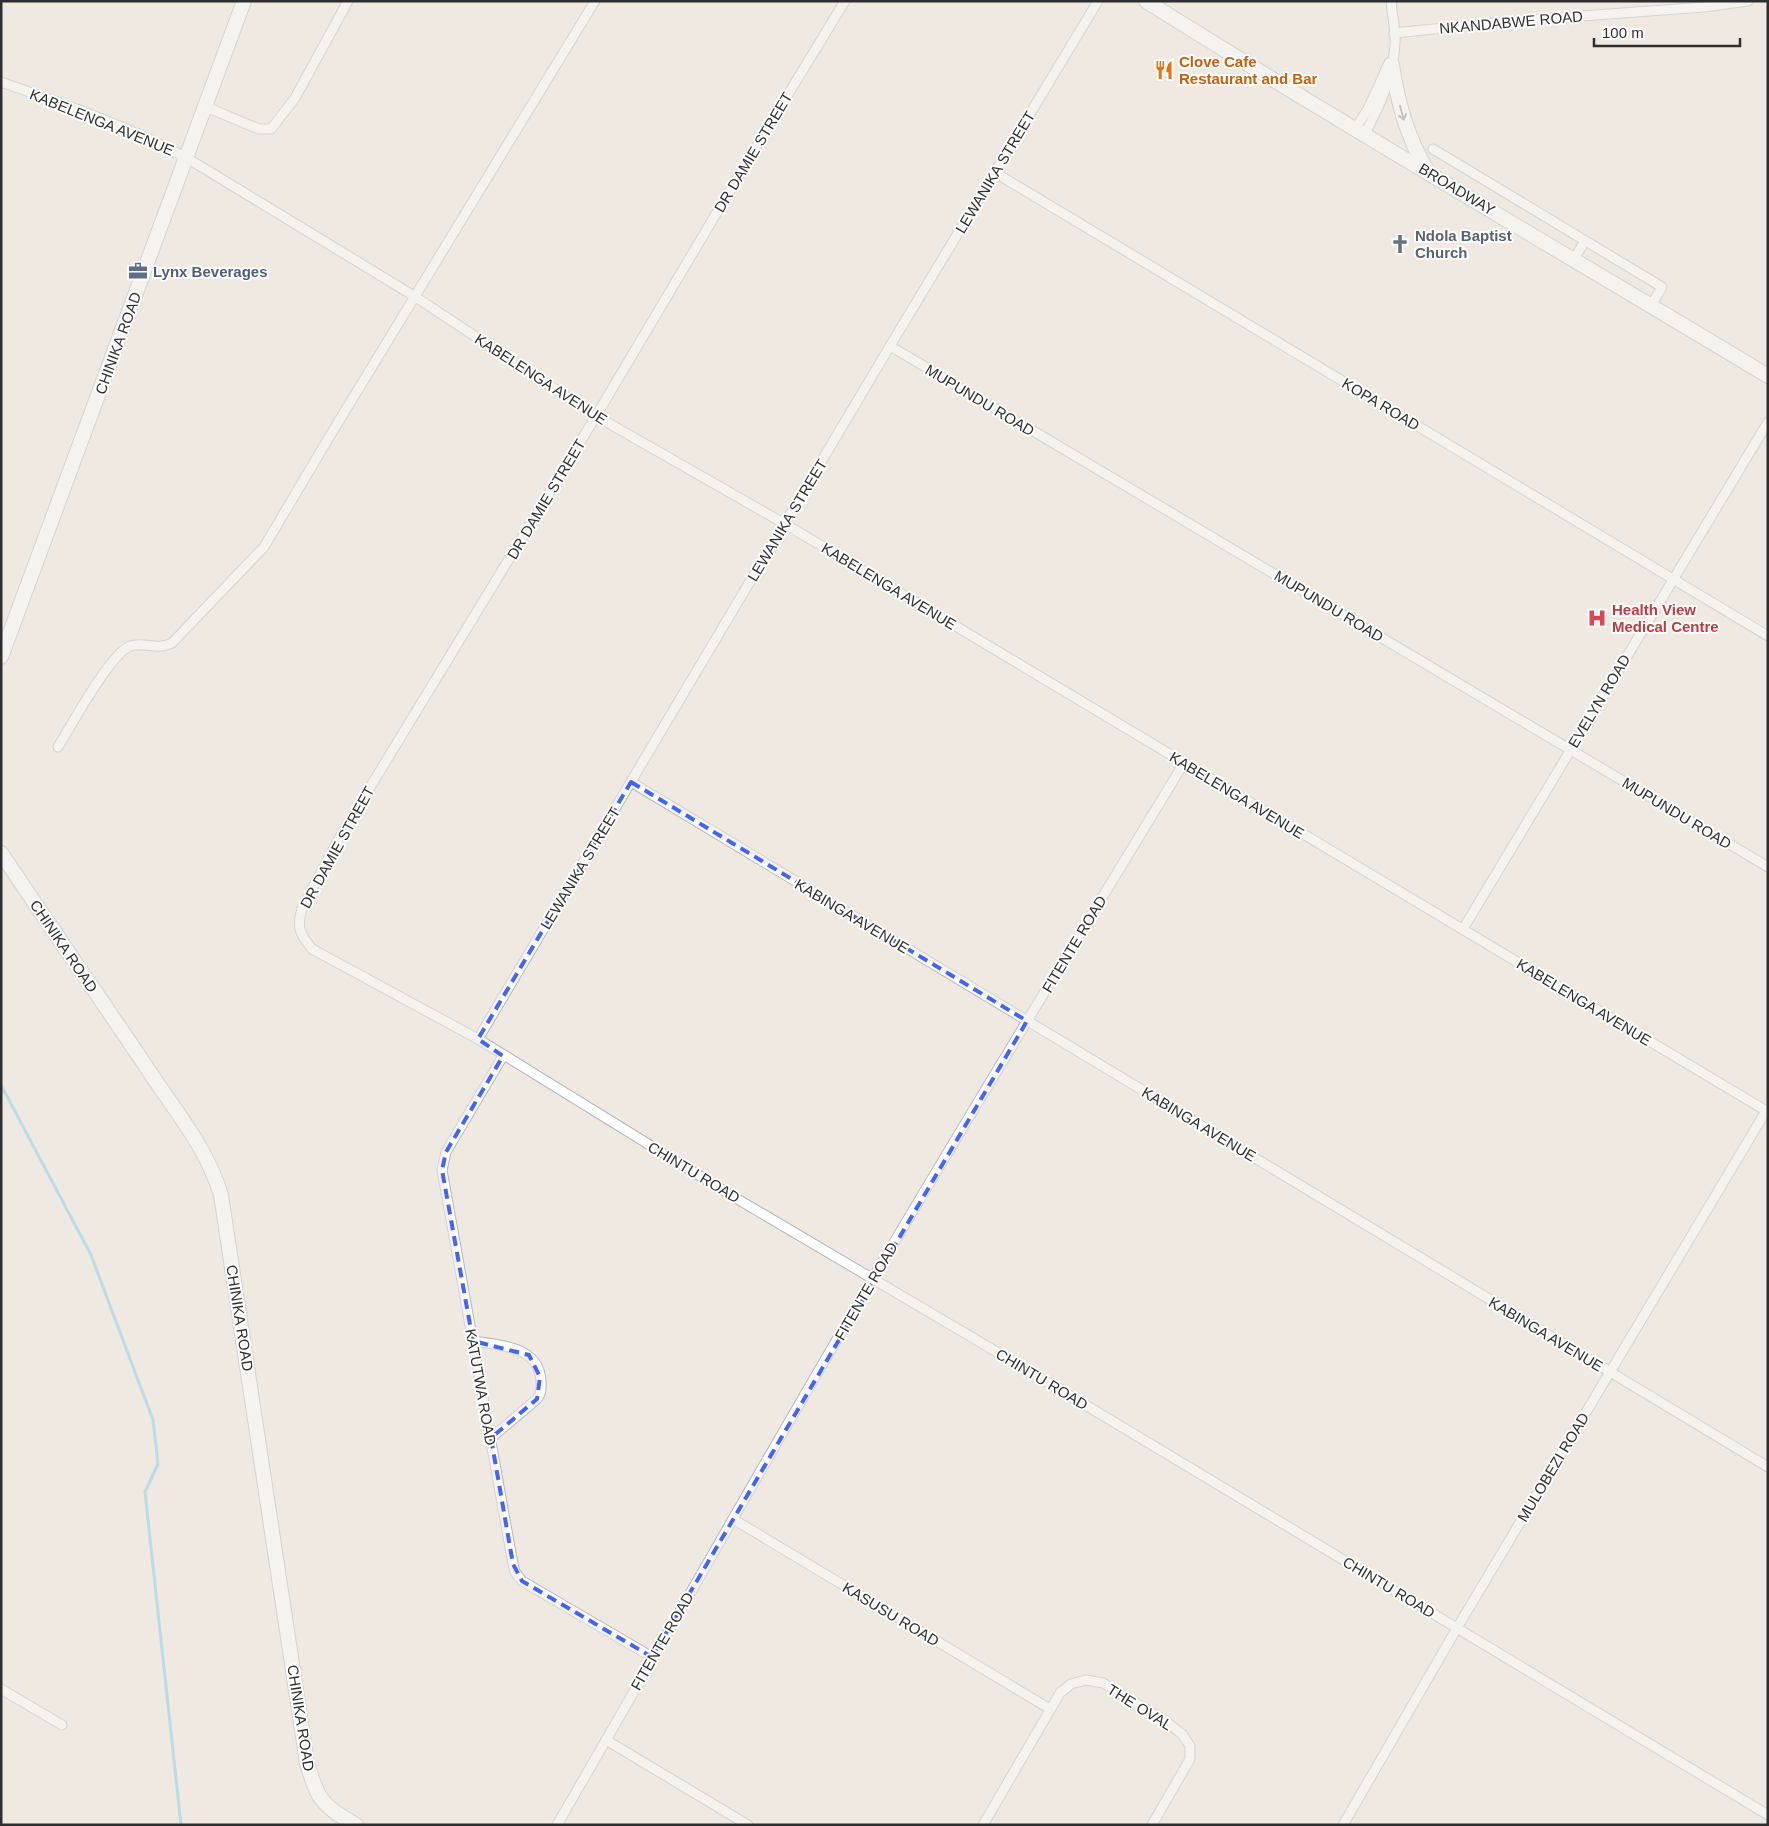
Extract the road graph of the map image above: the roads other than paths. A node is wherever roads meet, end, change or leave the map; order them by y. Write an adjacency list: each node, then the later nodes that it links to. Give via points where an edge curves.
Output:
1 (244, 1): 12 (main road, CHINIKA ROAD)
2 (348, 1): 12 (street, via 295,98 272,129 259,129)
3 (595, 1): 20 (street)
4 (845, 1): 24 (street, DR DAMIE STREET)
5 (1098, 1): 16 (street, LEWANIKA STREET)
6 (1146, 1): 13 (main road, BROADWAY)
7 (1391, 1): 9 (street)
8 (1748, 1): 9 (street, NKANDABWE ROAD)
9 (1394, 33): 10 (street)
10 (1393, 59): 13 (street); 17 (main road, one-way to 17, via 1400,110)
11 (1, 82): 15 (street, KABELENGA AVENUE, via 157,141)
12 (206, 107): 15 (main road, CHINIKA ROAD)
13 (1359, 132): 17 (main road, BROADWAY)
14 (1432, 148): 18 (street)
15 (187, 158): 20 (street, KABELENGA AVENUE); 29 (main road, CHINIKA ROAD)
16 (994, 172): 22 (street, LEWANIKA STREET); 27 (street, KOPA ROAD)
17 (1428, 172): 19 (main road, BROADWAY)
18 (1585, 241): 19 (street); 21 (street, via 1662,287)
19 (1574, 259): 21 (main road, BROADWAY)
20 (414, 296): 24 (street, KABELENGA AVENUE); 30 (street, via 258,554 172,644 162,648 140,644 124,650 103,675)
21 (1651, 306): 23 (main road, BROADWAY)
22 (890, 346): 26 (street, LEWANIKA STREET); 31 (street, MUPUNDU ROAD)
23 (1768, 376)
24 (596, 416): 26 (street, KABELENGA AVENUE); 37 (street, DR DAMIE STREET, via 341,835 303,906 299,929)
25 (1768, 422): 27 (street, EVELYN ROAD)
26 (785, 524): 32 (street, KABELENGA AVENUE); 33 (street, LEWANIKA STREET)
27 (1673, 578): 28 (street, KOPA ROAD); 31 (street, EVELYN ROAD)
28 (1768, 636)
29 (1, 657)
30 (58, 747)
31 (1570, 749): 35 (street, MUPUNDU ROAD); 36 (street, EVELYN ROAD)
32 (1184, 763): 36 (street, KABELENGA AVENUE); 38 (street, FITENTE ROAD)
33 (631, 782): 38 (street, KABINGA AVENUE); 39 (street, LEWANIKA STREET)
34 (1, 853): 55 (main road, CHINIKA ROAD, via 137,1053 215,1175 226,1224 307,1763 318,1796 335,1813)
35 (1768, 867)
36 (1463, 929): 41 (street, KABELENGA AVENUE)
37 (312, 949): 39 (street, CHINTU ROAD)
38 (1027, 1021): 42 (street, FITENTE ROAD); 44 (street, KABINGA AVENUE)
39 (478, 1039): 40 (street, CHINTU ROAD)
40 (503, 1056): 42 (street, CHINTU ROAD); 43 (street, KATUTWA ROAD, via 446,1152 442,1170)
41 (1767, 1112): 44 (street, MULOBEZI ROAD)
42 (873, 1278): 47 (street, FITENTE ROAD); 48 (street, CHINTU ROAD)
43 (473, 1341): 45 (street, KATUTWA ROAD); 45 (street, via 529,1355 540,1377 541,1391 537,1399)
44 (1610, 1372): 46 (street, KABINGA AVENUE); 48 (street, MULOBEZI ROAD)
45 (491, 1438): 49 (street, KATUTWA ROAD, via 515,1572 533,1588)
46 (1768, 1467)
47 (733, 1519): 49 (street, FITENTE ROAD); 51 (street, KASUSU ROAD)
48 (1456, 1628): 54 (street, CHINTU ROAD); 60 (street, MULOBEZI ROAD)
49 (652, 1657): 53 (street, FITENTE ROAD)
50 (1, 1690): 52 (street)
51 (1050, 1709): 58 (street, THE OVAL); 59 (street, THE OVAL, via 1060,1693 1071,1684 1086,1680 1103,1683 1182,1734 1190,1746 1190,1759)
52 (62, 1725)
53 (606, 1740): 56 (street, FITENTE ROAD); 57 (street)
54 (1768, 1815)
55 (356, 1825)
56 (557, 1825)
57 (748, 1825)
58 (983, 1825)
59 (1152, 1825)
60 (1343, 1825)

